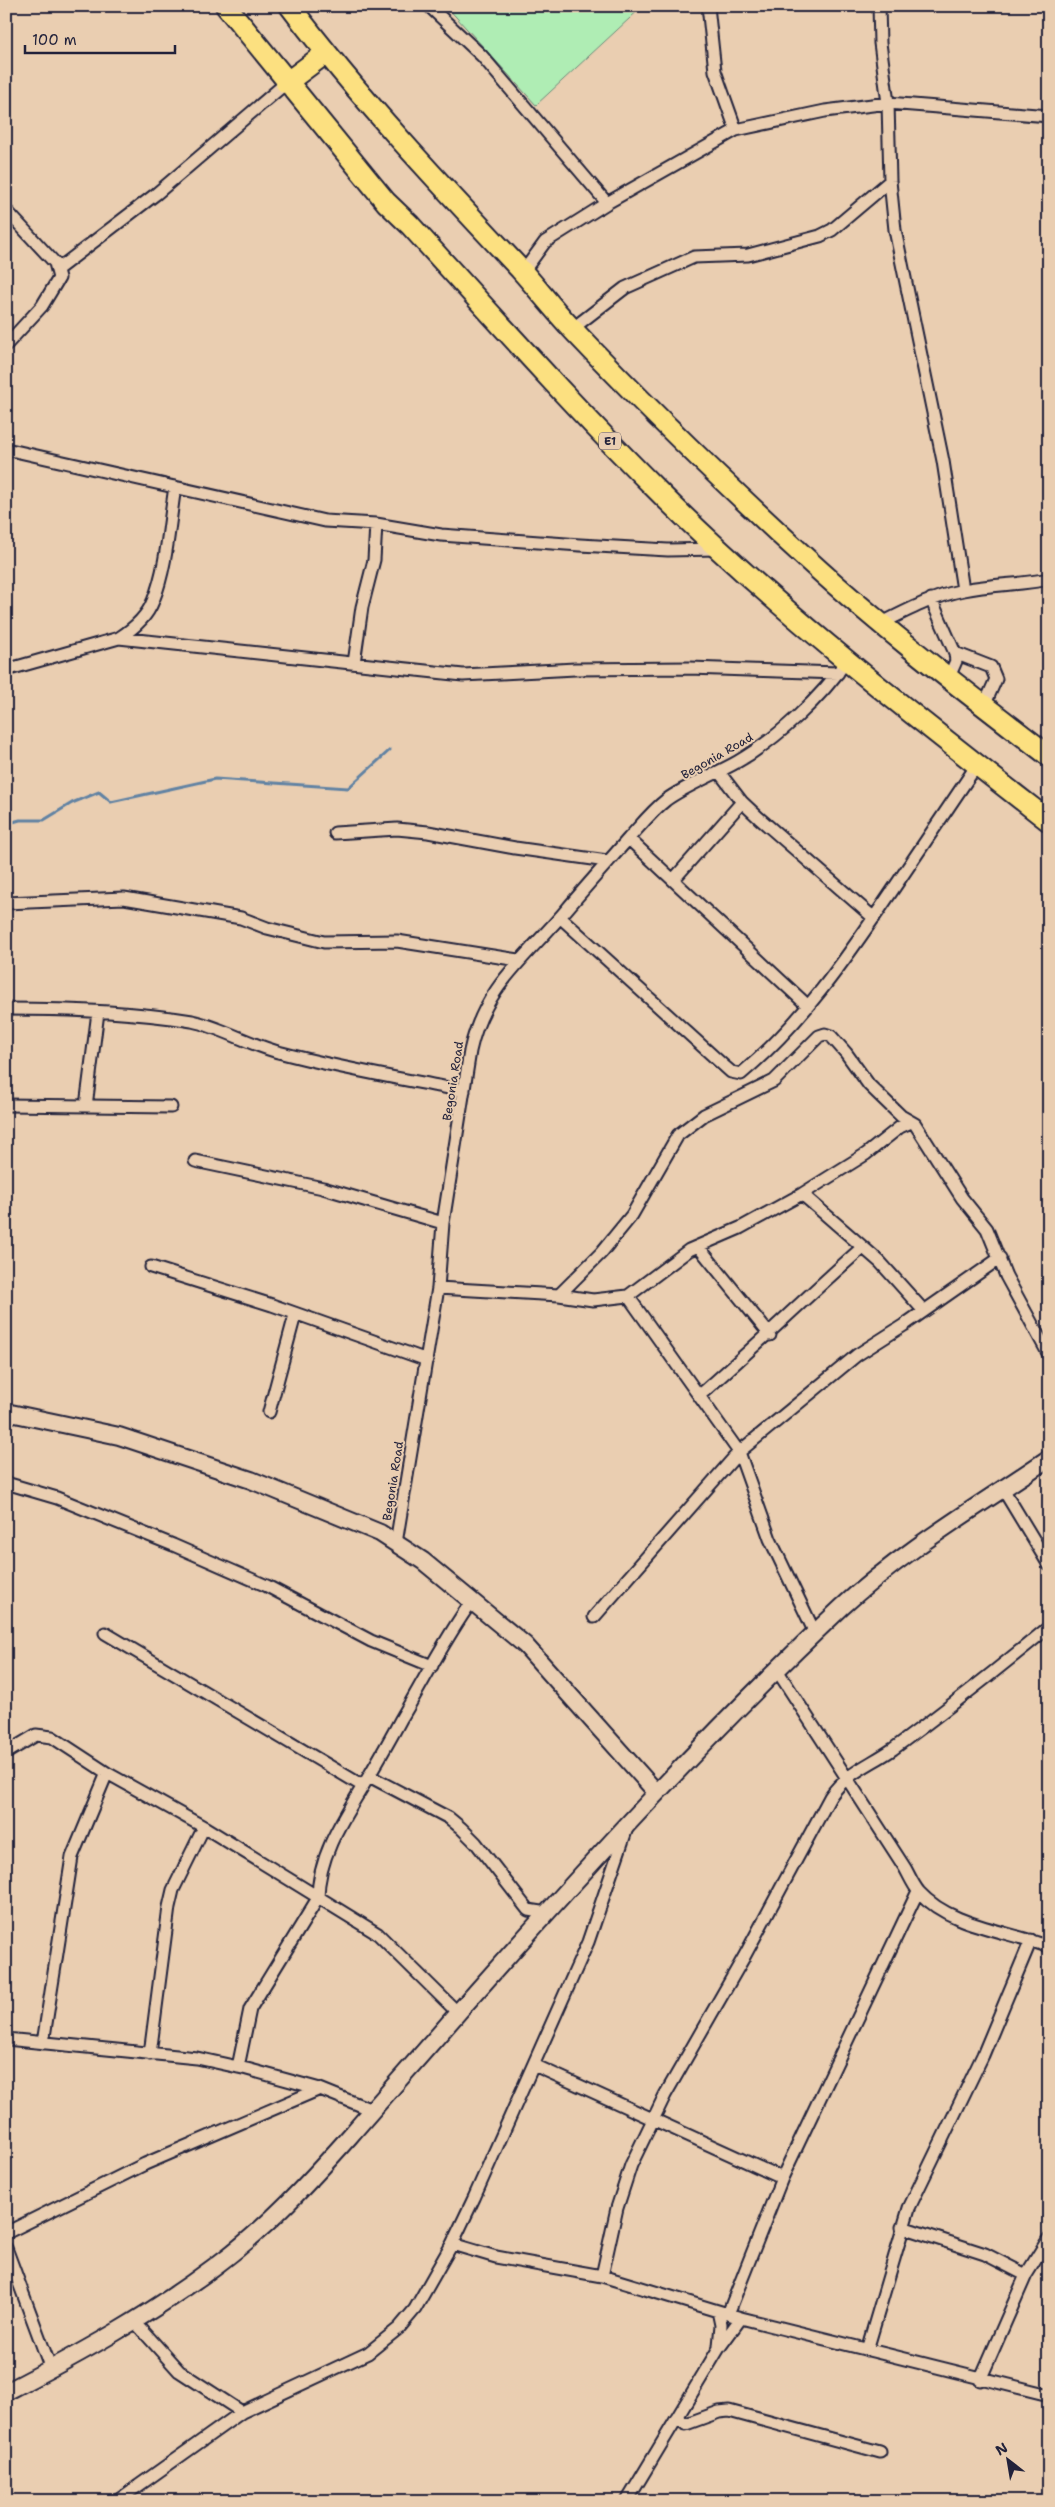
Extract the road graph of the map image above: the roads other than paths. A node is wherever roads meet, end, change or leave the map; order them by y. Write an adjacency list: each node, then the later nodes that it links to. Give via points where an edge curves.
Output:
1 (226, 6): 7 (highway, E1)
2 (290, 6): 6 (highway)
3 (429, 6): 12 (street, via 482,56)
4 (708, 6): 10 (street, via 715,72)
5 (879, 6): 8 (street)
6 (326, 53): 7 (highway); 15 (highway)
7 (286, 83): 14 (street, via 156,194); 21 (highway, E1, via 386,202 547,376 653,487)
8 (888, 103): 9 (street); 10 (street, via 825,111); 11 (street)
9 (1049, 116)
10 (736, 130): 12 (street)
11 (890, 181): 16 (street, via 832,230 820,236 748,255 694,257 625,288); 23 (street, via 895,230 944,461)
12 (607, 203): 15 (street, via 545,242)
13 (6, 210): 14 (street)
14 (58, 269): 17 (street, via 60,278 42,306)
15 (523, 272): 16 (highway)
16 (572, 329): 25 (highway, via 796,550)
17 (6, 345)
18 (6, 449): 19 (street)
19 (175, 488): 20 (street, via 325,521); 26 (street, via 153,602 133,628)
20 (376, 524): 21 (street, via 441,535 668,550); 28 (street, via 374,560 362,607)
21 (719, 549): 29 (highway, E1)
22 (1049, 579): 23 (street, via 1023,585)
23 (963, 590): 24 (street)
24 (931, 599): 25 (street); 27 (street)
25 (880, 624): 31 (highway)
26 (119, 638): 28 (street); 30 (street)
27 (955, 654): 31 (street, via 956,661); 32 (street, via 991,668 996,679)
28 (354, 663): 29 (street, via 463,675 585,669)
29 (842, 666): 34 (highway, E1); 35 (street, Begonia Road, via 775,737)
30 (6, 670)
31 (949, 677): 32 (highway)
32 (984, 706): 33 (highway)
33 (1049, 756)
34 (977, 765): 37 (highway, E1); 44 (street)
35 (719, 772): 36 (street); 39 (street, Begonia Road, via 667,799)
36 (742, 802): 41 (street); 44 (street)
37 (1049, 821)
38 (335, 833): 40 (street, via 396,829 428,832)
39 (628, 839): 40 (street, Begonia Road); 41 (street)
40 (607, 861): 43 (street, Begonia Road)
41 (674, 879): 46 (street)
42 (6, 903): 45 (street, via 124,898 241,918 324,942 398,941)
43 (560, 917): 45 (street, Begonia Road); 46 (street, via 723,1065 738,1074 768,1051)
44 (874, 918): 46 (street)
45 (518, 960): 49 (street, Begonia Road, via 474,1032)
46 (808, 1006)
47 (6, 1009): 48 (street)
48 (98, 1012): 49 (street, via 194,1022 280,1053 361,1072); 51 (street)
49 (464, 1090): 56 (street, Begonia Road)
50 (6, 1105): 51 (street)
51 (86, 1106): 52 (street)
52 (171, 1107)
53 (909, 1122): 55 (street, via 866,1154); 59 (street, via 915,1124 962,1198 986,1229); 62 (street, via 869,1085 831,1036 819,1036 774,1081 704,1115 678,1135 632,1215 601,1253)
54 (195, 1161): 56 (street, via 324,1188)
55 (802, 1194): 57 (street, via 740,1228); 58 (street)
56 (443, 1222): 61 (street, Begonia Road)
57 (698, 1246): 63 (street); 66 (street)
58 (863, 1247): 64 (street); 66 (street)
59 (1000, 1258): 64 (street); 67 (street, via 1006,1276)
60 (151, 1267): 65 (street)
61 (438, 1288): 62 (street); 68 (street, Begonia Road)
62 (559, 1295): 63 (street, via 593,1300)
63 (628, 1296): 69 (street)
64 (924, 1310): 72 (street, via 857,1355)
65 (295, 1315): 68 (street); 71 (street)
66 (770, 1335): 69 (street)
67 (1049, 1355)
68 (427, 1360): 76 (street, Begonia Road)
69 (700, 1395): 72 (street)
70 (6, 1412): 76 (main road, via 119,1436 252,1480 380,1533)
71 (269, 1412)
72 (739, 1452): 79 (street); 82 (street, via 770,1539)
73 (1049, 1458): 75 (main road)
74 (6, 1483): 83 (street, via 57,1498 173,1545 267,1586 371,1641)
75 (1003, 1489): 77 (street); 82 (main road, via 890,1566)
76 (396, 1543): 78 (main road, via 423,1560)
77 (1049, 1565)
78 (472, 1601): 83 (street, via 448,1633); 89 (main road, via 525,1645)
79 (594, 1617)
80 (1049, 1627): 87 (street, via 901,1743)
81 (105, 1633): 88 (street)
82 (815, 1633): 84 (main road)
83 (432, 1666): 88 (street)
84 (777, 1670): 87 (street); 89 (main road)
85 (6, 1753): 86 (street, via 36,1735 43,1735 52,1737)
86 (107, 1773): 91 (street); 99 (street, via 72,1857)
87 (846, 1777): 92 (street); 105 (street, via 830,1796)
88 (366, 1781): 93 (street, via 339,1825 321,1869); 94 (street, via 449,1818 476,1843 528,1910)
89 (657, 1793): 90 (main road)
90 (628, 1825): 94 (main road); 101 (street, via 588,1942)
91 (204, 1827): 93 (street); 100 (street, via 173,1890)
92 (918, 1891): 95 (street, via 937,1907 965,1921); 106 (street)
93 (318, 1898): 97 (street, via 378,1934); 102 (street, via 250,2009)
94 (547, 1913): 97 (main road)
95 (1031, 1940): 96 (street); 107 (street, via 983,2055)
96 (1049, 1947)
97 (458, 2013): 104 (main road)
98 (6, 2039): 99 (street)
99 (42, 2043): 100 (street)
100 (150, 2054): 102 (street, via 197,2058)
101 (534, 2065): 105 (street); 110 (street)
102 (238, 2067): 103 (street)
103 (320, 2089): 104 (street); 108 (street, via 145,2164)
104 (372, 2110): 116 (main road, via 289,2203 220,2263)
105 (654, 2118): 106 (street); 113 (street, via 631,2165 616,2208)
106 (782, 2178): 114 (street)
107 (902, 2227): 112 (street, via 971,2248); 118 (street)
108 (6, 2233)
109 (1049, 2238): 112 (street)
110 (452, 2244): 113 (street, via 496,2257); 123 (street, via 415,2308 399,2328 368,2353)
111 (6, 2248): 119 (street)
112 (1026, 2275): 120 (street)
113 (602, 2276): 114 (street)
114 (723, 2313): 115 (street); 117 (street)
115 (741, 2318): 117 (street); 118 (street)
116 (135, 2322): 119 (main road); 123 (street, via 179,2371)
117 (718, 2348): 124 (street)
118 (867, 2350): 120 (street)
119 (51, 2369): 121 (main road)
120 (980, 2380): 122 (street)
121 (6, 2392)
122 (1049, 2395)
123 (242, 2412): 126 (street)
124 (676, 2419): 125 (street, via 686,2424 729,2411); 127 (street)
125 (880, 2452)
126 (117, 2501)
127 (627, 2501)

